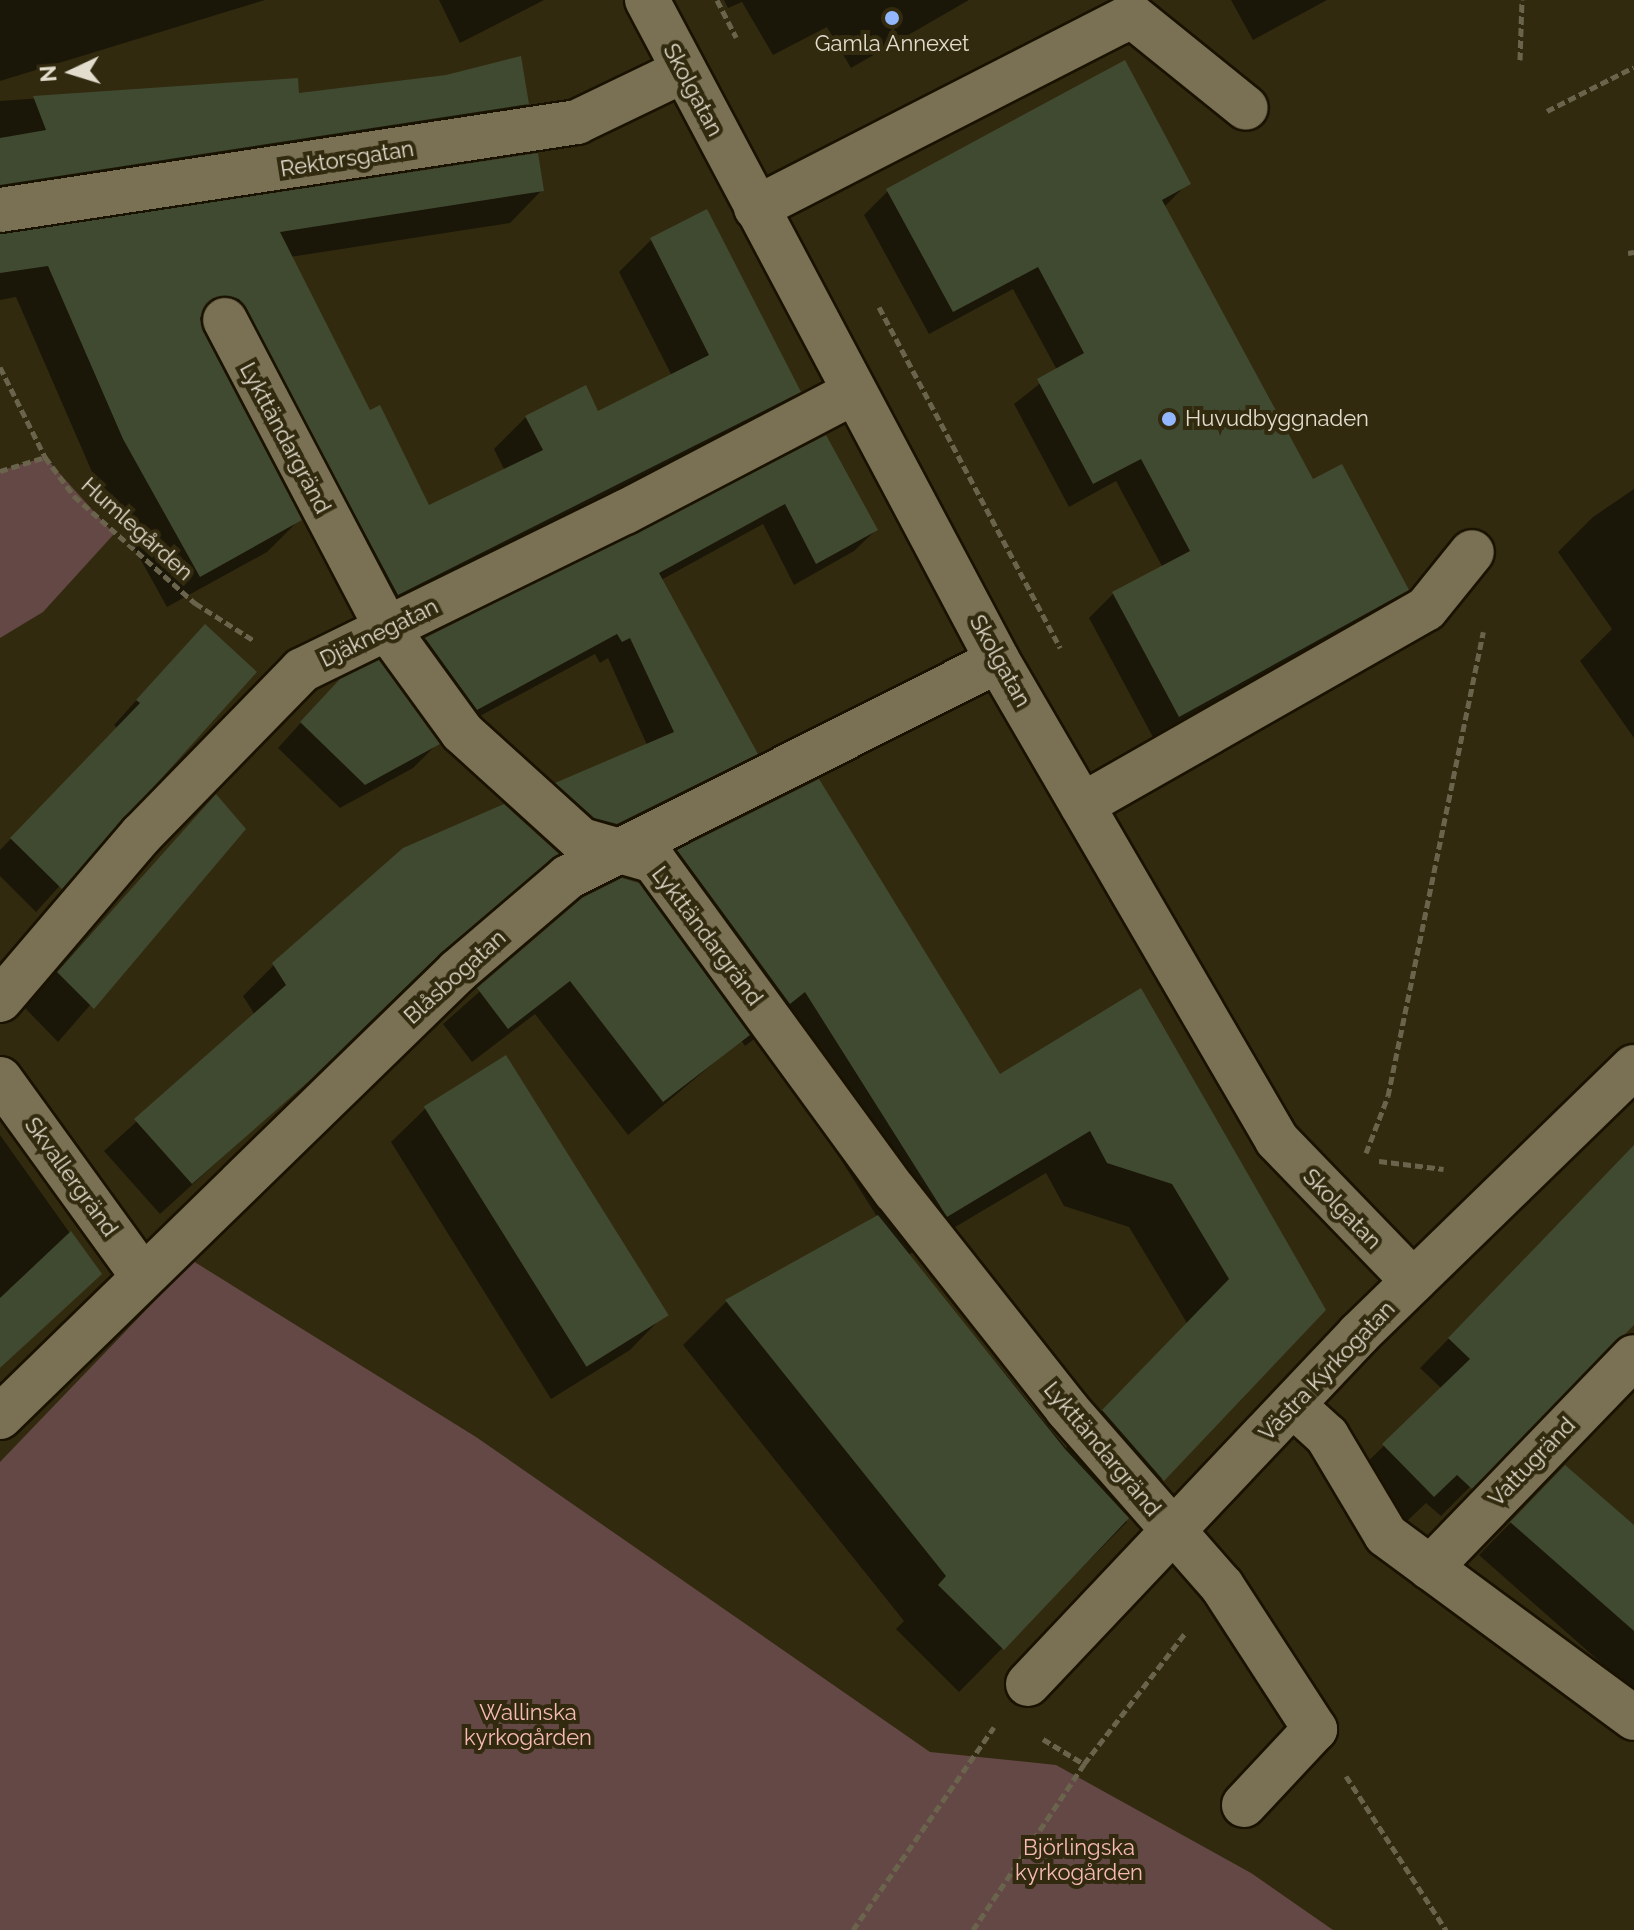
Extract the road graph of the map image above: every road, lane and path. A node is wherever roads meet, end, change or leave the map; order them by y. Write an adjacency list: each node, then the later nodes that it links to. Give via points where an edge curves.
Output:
1 (647, 0): 7 (street, Skolgatan)
2 (717, 0): 4 (path)
3 (1522, 0): 5 (path)
4 (743, 51)
5 (1520, 60)
6 (1634, 67): 9 (path)
7 (683, 71): 10 (street, Skolgatan); 11 (street, Rektorsgatan, via 577,122)
8 (1246, 108): 10 (street, via 1132,16)
9 (1547, 111)
10 (756, 208): 15 (street, Skolgatan)
11 (0, 210)
12 (878, 304): 21 (path)
13 (225, 320): 19 (street, Lykttändargränd)
14 (0, 367): 16 (path, Humlegården)
15 (855, 392): 19 (street, Djäknegatan); 20 (street, Skolgatan)
16 (45, 457): 17 (path); 22 (path, Humlegården, via 104,525 195,603)
17 (0, 471)
18 (1472, 552): 23 (street, via 1426,609); 29 (path, via 1483,631 1388,1096)
19 (388, 630): 22 (street, Djäknegatan); 24 (street, Lykttändargränd, via 462,732 581,840)
20 (998, 661): 23 (street, Skolgatan); 24 (street, Blåsbogatan)
21 (1066, 663)
22 (302, 670): 25 (street, Djäknegatan, via 142,834)
23 (1082, 805): 31 (street, Skolgatan, via 1277,1140)
24 (617, 854): 32 (street, Blåsbogatan, via 568,877 458,971); 37 (street, Lykttändargränd, via 654,861 895,1191)
25 (0, 1000)
26 (1634, 1067): 33 (street, Västra Kyrkogatan)
27 (0, 1079): 32 (street, Skvallergränd)
28 (1354, 1149): 29 (path)
29 (1365, 1155): 30 (path, via 1402,1168); 31 (path)
30 (1459, 1168)
31 (1342, 1212): 33 (street, Skolgatan)
32 (142, 1275): 36 (street, Blåsbogatan)
33 (1413, 1281): 35 (street, Västra Kyrkogatan)
34 (1634, 1357): 38 (street, Vattugränd)
35 (1294, 1406): 37 (street, Västra Kyrkogatan); 38 (street, via 1327,1436 1386,1535)
36 (0, 1417)
37 (1172, 1533): 39 (street, Lykttändargränd); 40 (street, Västra Kyrkogatan)
38 (1430, 1568): 41 (street)
39 (1222, 1586): 42 (street, Lykttändargränd); 44 (path)
40 (1016, 1699): 46 (path)
41 (1634, 1718)
42 (1315, 1729): 45 (street); 48 (path)
43 (1030, 1731): 44 (path)
44 (1084, 1764): 47 (path)
45 (1244, 1805)
46 (853, 1930)
47 (973, 1930)
48 (1446, 1930)

